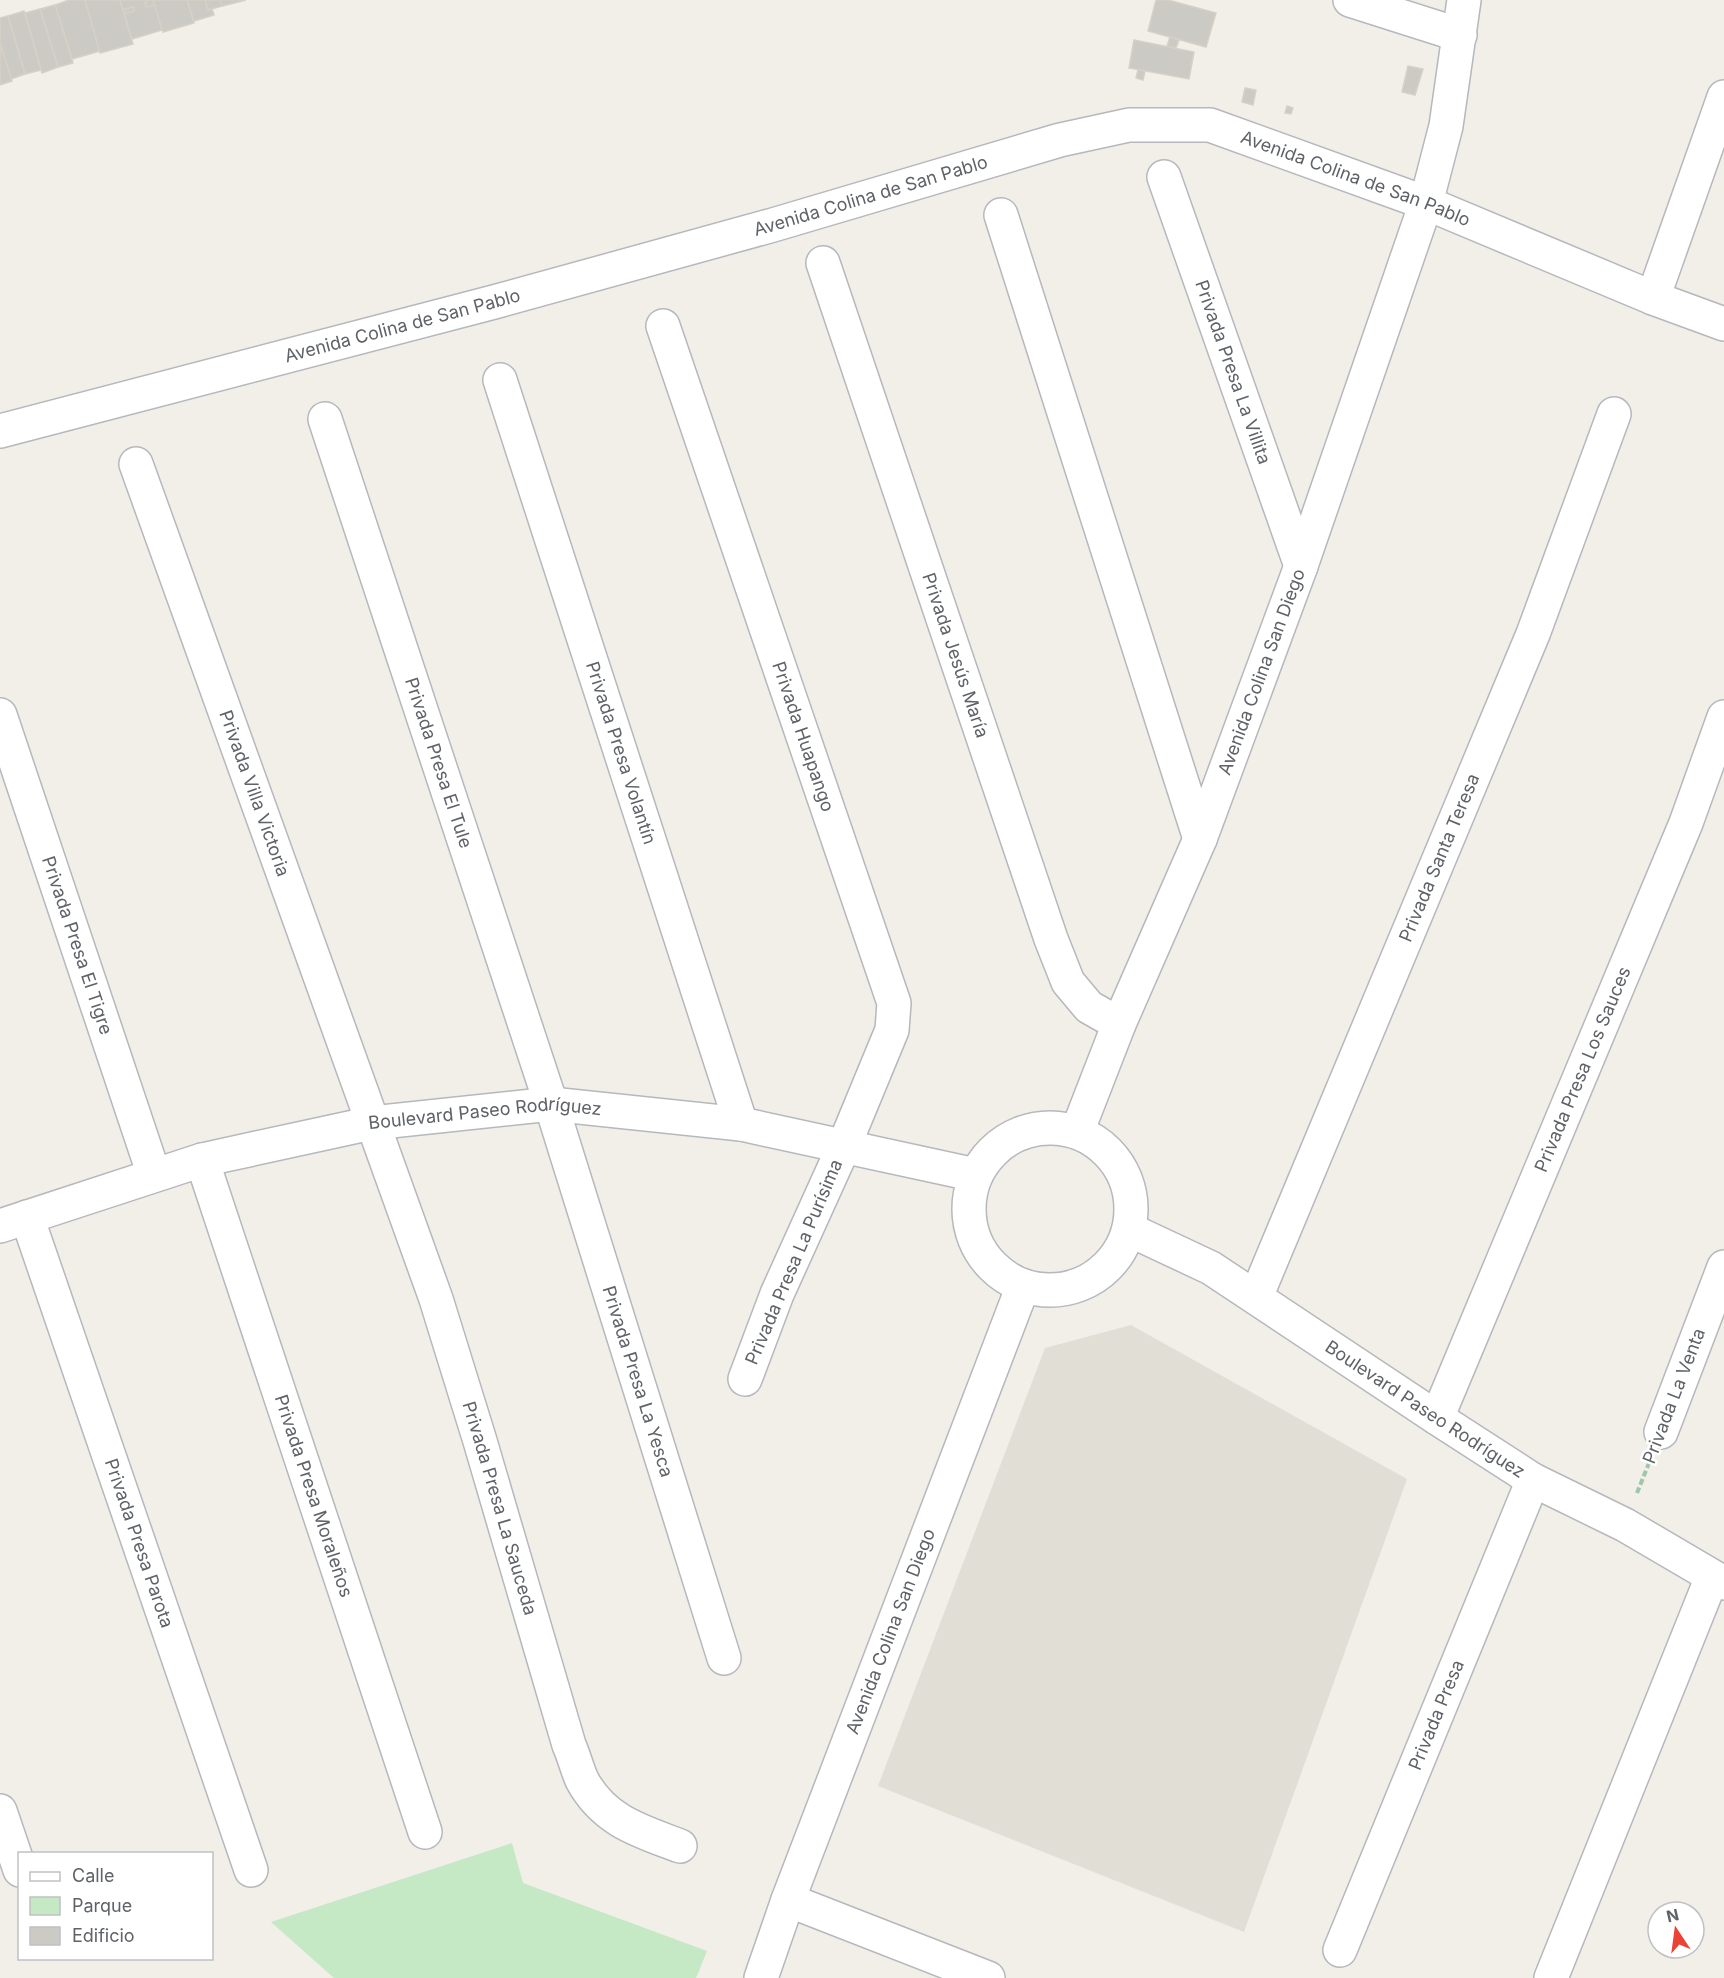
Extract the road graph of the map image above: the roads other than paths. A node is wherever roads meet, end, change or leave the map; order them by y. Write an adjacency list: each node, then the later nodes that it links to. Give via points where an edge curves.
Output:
1 (1350, 0): 3 (street)
2 (1464, 0): 3 (street, Avenida Colina San Diego)
3 (1460, 35): 6 (street, Avenida Colina San Diego, via 1446,126)
4 (1724, 97): 9 (street)
5 (1164, 177): 17 (street, Privada Presa La Villita)
6 (1426, 203): 9 (street, Avenida Colina de San Pablo); 15 (street, Avenida Colina de San Pablo, via 1210,125 1129,125 1060,140 494,302); 17 (street, Avenida Colina San Diego)
7 (1001, 215): 20 (street)
8 (824, 263): 21 (street, Privada Jesús María, via 1051,939 1068,982 1089,1007)
9 (1653, 298): 10 (street, Avenida Colina de San Pablo)
10 (1724, 324)
11 (663, 326): 26 (street, Privada Huapango, via 894,1003 892,1030)
12 (500, 380): 24 (street, Privada Presa Volantín)
13 (1614, 414): 34 (street, Privada Santa Teresa, via 1533,634)
14 (325, 419): 22 (street, Privada Presa El Tule)
15 (0, 431)
16 (136, 464): 23 (street, Privada Villa Victoria)
17 (1301, 566): 20 (street, Avenida Colina San Diego)
18 (0, 716): 28 (street, Privada Presa El Tigre)
19 (1724, 717): 36 (street, Privada Presa Los Sauces, via 1686,823)
20 (1200, 838): 21 (street, Avenida Colina San Diego)
21 (1119, 1024): 25 (street, Avenida Colina San Diego)
22 (551, 1104): 23 (street, Boulevard Paseo Rodríguez); 24 (street, Boulevard Paseo Rodríguez); 40 (street, Privada Presa La Yesca)
23 (372, 1123): 27 (street, Boulevard Paseo Rodríguez); 43 (street, Privada Presa La Sauceda, via 436,1299 582,1780 603,1809 627,1826)
24 (741, 1124): 26 (street, Boulevard Paseo Rodríguez)
25 (1077, 1132): 29 (street, via 1048,1128 1018,1134 993,1151); 31 (street, via 1104,1147 1123,1171 1131,1199)
26 (844, 1146): 29 (street, Boulevard Paseo Rodríguez); 35 (street, Privada Presa La Purísima, via 795,1251)
27 (202, 1160): 28 (street, Boulevard Paseo Rodríguez); 42 (street, Privada Presa Moraleños)
28 (154, 1175): 30 (street, Boulevard Paseo Rodríguez)
29 (976, 1175): 33 (street, via 969,1204 971,1230 982,1254 1000,1274)
30 (14, 1222): 45 (street, Privada Presa Parota)
31 (1130, 1230): 33 (street, via 1119,1254 1100,1274 1077,1286 1050,1291); 34 (street, Boulevard Paseo Rodríguez, via 1211,1268)
32 (1724, 1267): 37 (street, Privada La Venta)
33 (1023, 1286): 46 (street, Avenida Colina San Diego)
34 (1256, 1298): 36 (street, Boulevard Paseo Rodríguez)
35 (745, 1379)
36 (1437, 1418): 38 (street, Boulevard Paseo Rodríguez)
37 (1661, 1432)
38 (1533, 1480): 39 (street, Boulevard Paseo Rodríguez, via 1625,1525); 47 (street, Privada Presa)
39 (1718, 1580): 50 (street)
40 (724, 1658)
41 (0, 1811): 44 (street)
42 (425, 1833)
43 (680, 1846)
44 (18, 1864)
45 (251, 1870)
46 (788, 1900): 48 (street, Avenida Colina San Diego); 49 (street)
47 (1340, 1950)
48 (761, 1978)
49 (988, 1978)
50 (1551, 1978)

